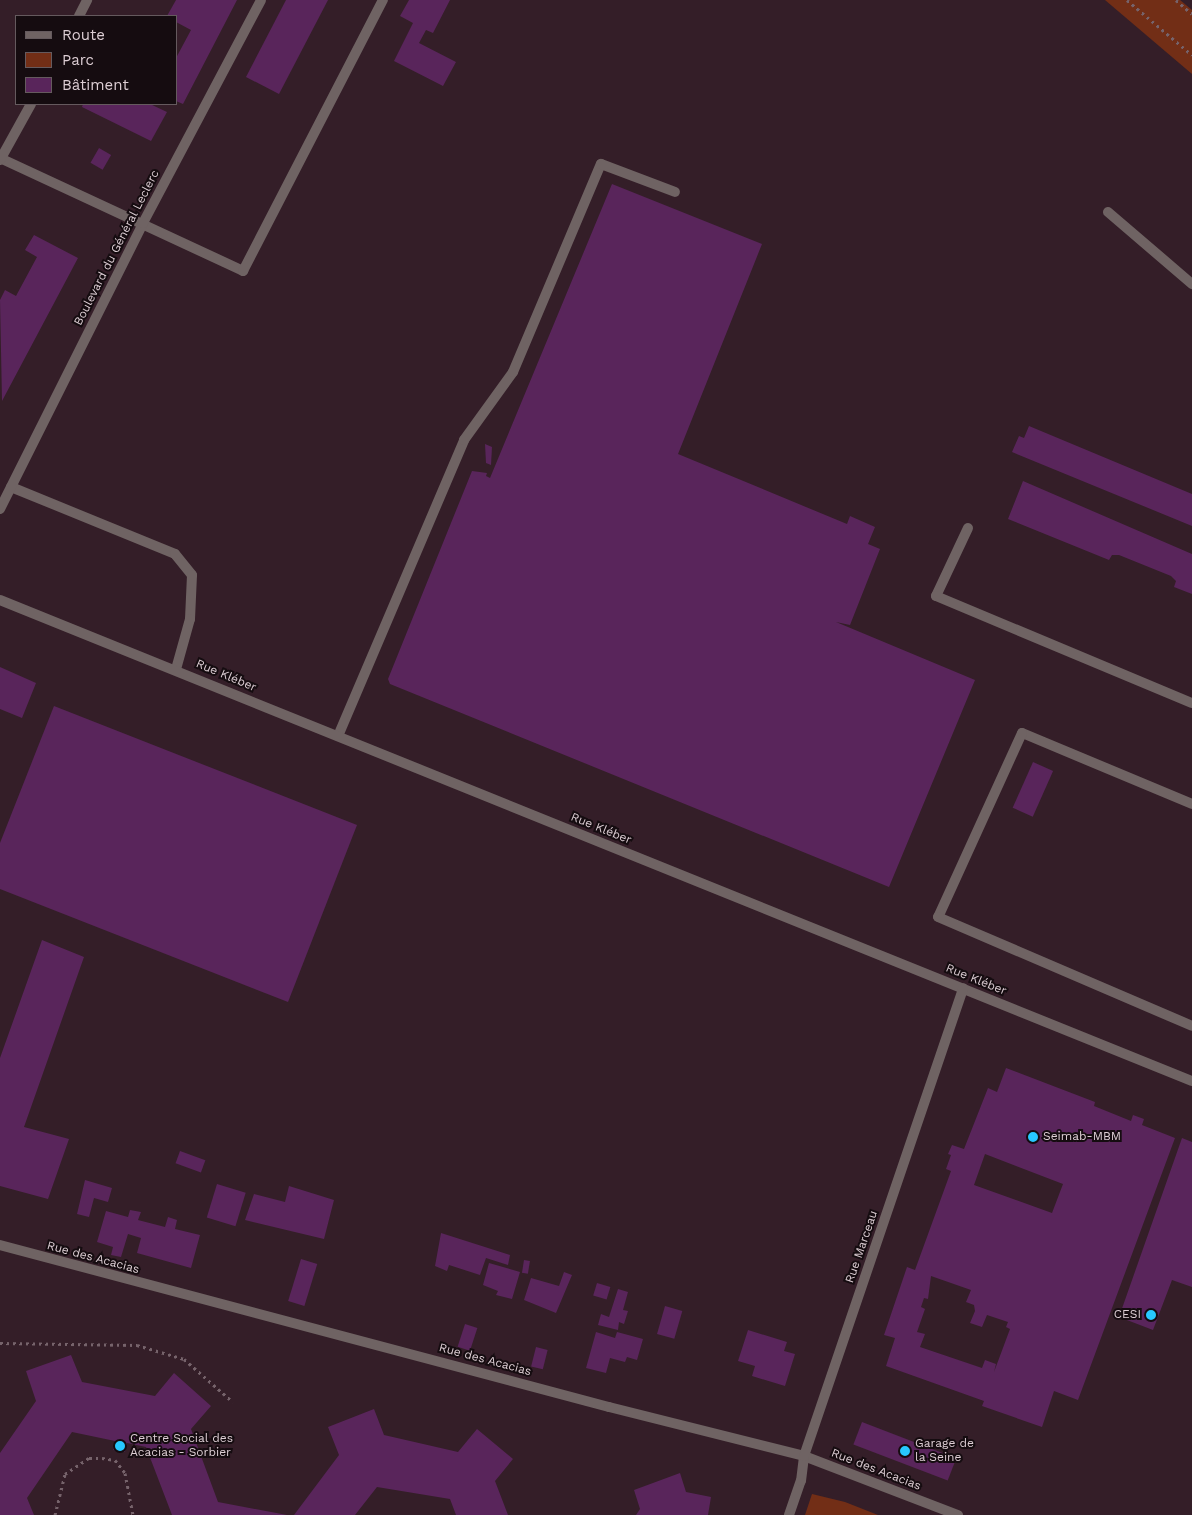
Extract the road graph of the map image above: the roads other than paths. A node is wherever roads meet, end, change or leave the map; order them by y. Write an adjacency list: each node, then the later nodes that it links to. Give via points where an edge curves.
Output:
1 (87, 0): 4 (street)
2 (261, 0): 9 (street, Boulevard du Général Leclerc)
3 (383, 0): 9 (street, via 243,271)
4 (79, 15)
5 (30, 105): 6 (street)
6 (1, 159): 9 (street)
7 (675, 192): 17 (street, via 601,164 513,372 464,440)
8 (1108, 212): 10 (street)
9 (143, 223): 11 (street, Boulevard du Général Leclerc)
10 (1192, 284)
11 (11, 487): 12 (street, Boulevard du Général Leclerc); 15 (street, via 175,554 192,575 190,618)
12 (0, 509)
13 (968, 528): 16 (street, via 936,596)
14 (0, 600): 15 (street, Rue Kléber)
15 (176, 669): 17 (street, Rue Kléber)
16 (1192, 703)
17 (338, 736): 19 (street, Rue Kléber)
18 (1192, 804): 20 (street, via 1022,733 938,917)
19 (963, 988): 21 (street, Rue Kléber); 23 (street, Rue Marceau)
20 (1192, 1026)
21 (1192, 1081)
22 (0, 1245): 23 (street, Rue des Acacias)
23 (804, 1456): 24 (street, Rue Marceau, via 801,1481); 25 (street, Rue des Acacias)
24 (789, 1515)
25 (958, 1515)

